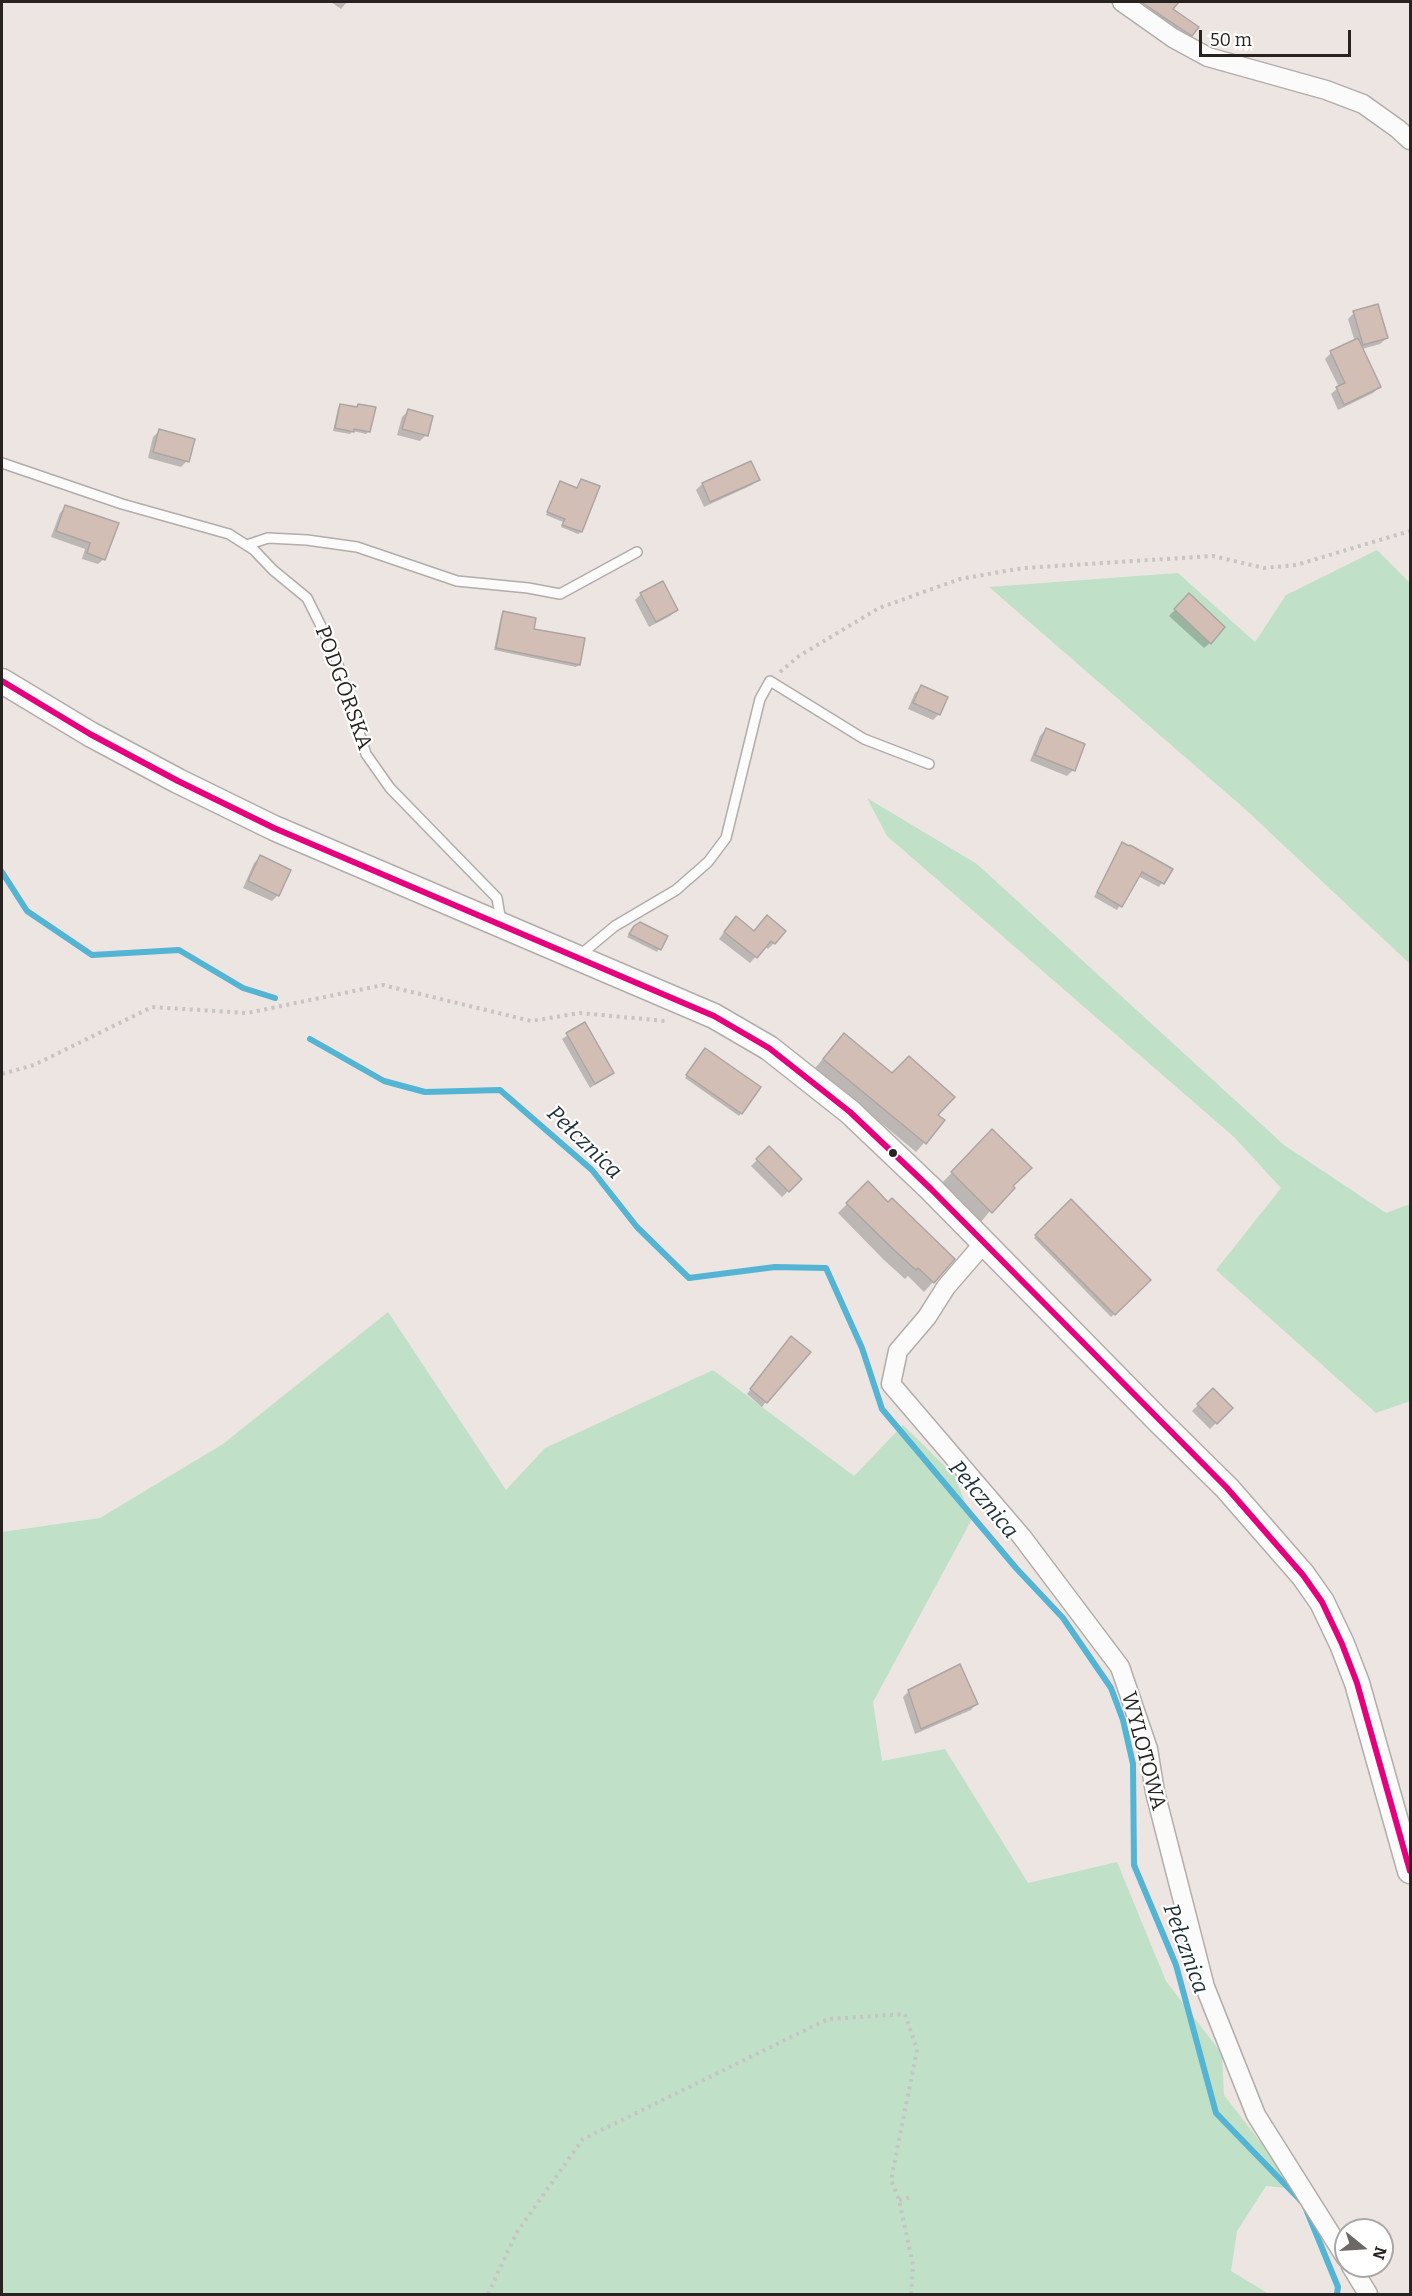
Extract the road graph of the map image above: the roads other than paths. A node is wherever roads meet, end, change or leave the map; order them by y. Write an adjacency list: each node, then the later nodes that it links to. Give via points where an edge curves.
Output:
1 (1122, 2): 2 (street, via 1208,57 1363,104)
2 (1410, 140)
3 (2, 463): 4 (lane, PODGÓRSKA, via 122,504 229,534)
4 (247, 545): 5 (lane, via 268,538 357,547 457,581 560,594); 8 (lane, PODGÓRSKA, via 307,598 334,652 366,754 390,788 497,898)
5 (637, 552)
6 (2, 681): 8 (main road, via 90,735 274,828)
7 (929, 764): 9 (lane, via 864,739 770,681 760,699 726,838 708,862 676,890 615,926)
8 (502, 924): 9 (main road)
9 (578, 957): 10 (main road, via 714,1016 769,1048 850,1113)
10 (984, 1243): 11 (main road, via 1227,1488 1316,1593 1357,1683); 12 (street, WYLOTOWA, via 898,1351 891,1384 1022,1537 1120,1667 1148,1749 1155,1792 1205,1987 1256,2115)
11 (1410, 1871)
12 (1334, 2239)
13 (1358, 2278): 14 (street)
14 (1368, 2295)

